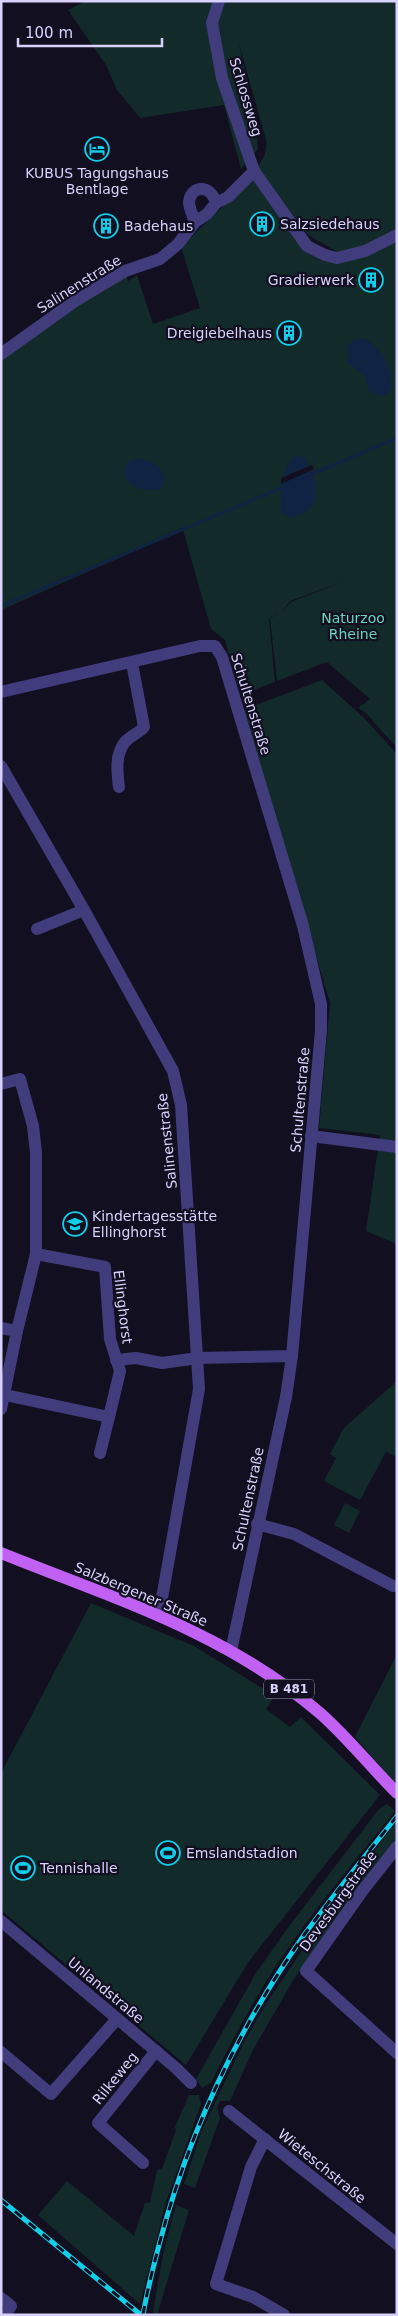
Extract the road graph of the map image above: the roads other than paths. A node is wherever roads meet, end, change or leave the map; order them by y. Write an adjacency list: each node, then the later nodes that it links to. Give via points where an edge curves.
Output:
1 (219, 1): 2 (street, Schlossweg, via 212,23 222,78)
2 (254, 171): 3 (street, Salinenstraße, via 228,197); 5 (street, Schlossweg, via 307,246 324,255 337,258 351,256)
3 (216, 203): 4 (street, Salinenstraße); 4 (street, via 214,195 207,189 198,189 191,194 189,203)
4 (195, 222): 6 (street, Salinenstraße, via 178,244 160,258 125,271 75,301)
5 (397, 235)
6 (1, 354)
7 (132, 663): 8 (street, Schultenstraße); 10 (street, via 144,727 121,748 116,766); 14 (street, Schultenstraße, via 206,645 217,648 222,657 303,926 320,1004 321,1030)
8 (1, 692)
9 (1, 766): 11 (street, Salinenstraße)
10 (119, 786)
11 (84, 910): 12 (street); 20 (street, Salinenstraße, via 173,1071 181,1105)
12 (36, 929)
13 (1, 1084): 16 (street, via 20,1079 33,1126)
14 (311, 1136): 15 (street); 19 (street, Schultenstraße)
15 (397, 1147)
16 (36, 1254): 18 (street); 21 (street, Ellinghorst, via 105,1267 110,1339)
17 (1, 1328): 18 (street)
18 (17, 1331): 22 (street)
19 (292, 1356): 20 (street, Ellinghorst); 26 (street, Schultenstraße)
20 (198, 1358): 21 (street, Ellinghorst, via 162,1363 136,1358); 29 (street, Salinenstraße, via 199,1389)
21 (116, 1360): 24 (street, Ellinghorst, via 120,1371)
22 (2, 1394): 23 (street); 24 (street)
23 (1, 1409)
24 (108, 1417): 25 (street, Ellinghorst)
25 (100, 1454)
26 (257, 1524): 28 (street, via 294,1534); 30 (street, Schultenstraße)
27 (1, 1553): 29 (main road, Salzbergener Straße / B 481)
28 (392, 1586)
29 (159, 1615): 30 (main road, Salzbergener Straße / B 481)
30 (231, 1651): 31 (main road, Salzbergener Straße / B 481, via 320,1714)
31 (397, 1793)
32 (397, 1848): 37 (street, Devesburgstraße, via 306,1971)
33 (1, 1921): 34 (street, Unlandstraße)
34 (117, 2019): 35 (street, Unlandstraße); 36 (street, via 51,2094)
35 (156, 2051): 38 (street, Unlandstraße); 41 (street, Rilkeweg, via 98,2123)
36 (1, 2052)
37 (397, 2053)
38 (191, 2083)
39 (229, 2111): 40 (street, Wieteschstraße)
40 (265, 2139): 42 (street, Wieteschstraße); 45 (street, via 251,2167 216,2284 253,2298)
41 (143, 2163)
42 (397, 2244)
43 (1, 2298): 44 (street, via 11,2306)
44 (5, 2315)
45 (284, 2315)

